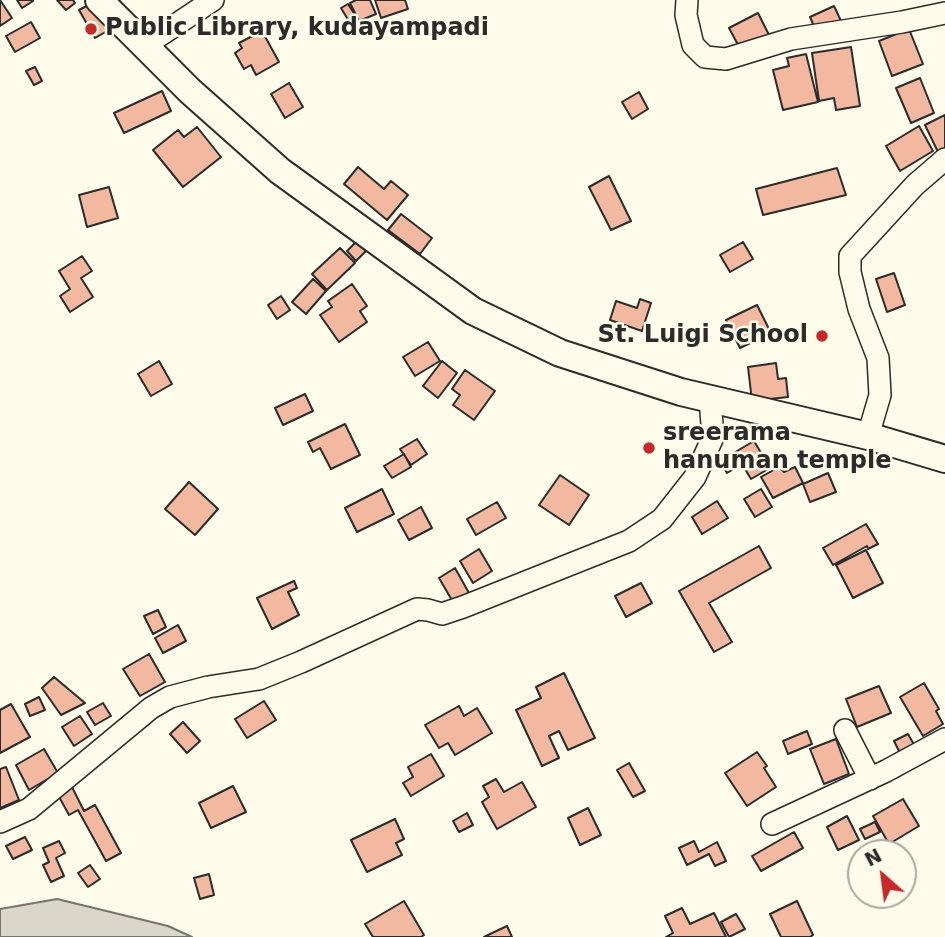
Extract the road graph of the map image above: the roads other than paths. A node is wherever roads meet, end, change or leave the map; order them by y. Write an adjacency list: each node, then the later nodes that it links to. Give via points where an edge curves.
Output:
1 (99, 0): 5 (main road)
2 (213, 0): 5 (street)
3 (687, 0): 4 (street, via 693,45 705,57 726,59 791,40)
4 (945, 13)
5 (144, 46): 7 (main road, via 280,171 473,311 561,353)
6 (945, 159): 8 (street, via 850,256 859,309 878,358 880,395)
7 (710, 399): 8 (main road); 13 (street, via 713,437 695,477 662,519 629,541 442,614 417,609 260,679 170,697 29,809)
8 (868, 436): 9 (main road)
9 (945, 459)
10 (845, 730): 12 (street)
11 (945, 739): 12 (street)
12 (870, 779): 14 (street)
13 (0, 822)
14 (772, 824)

